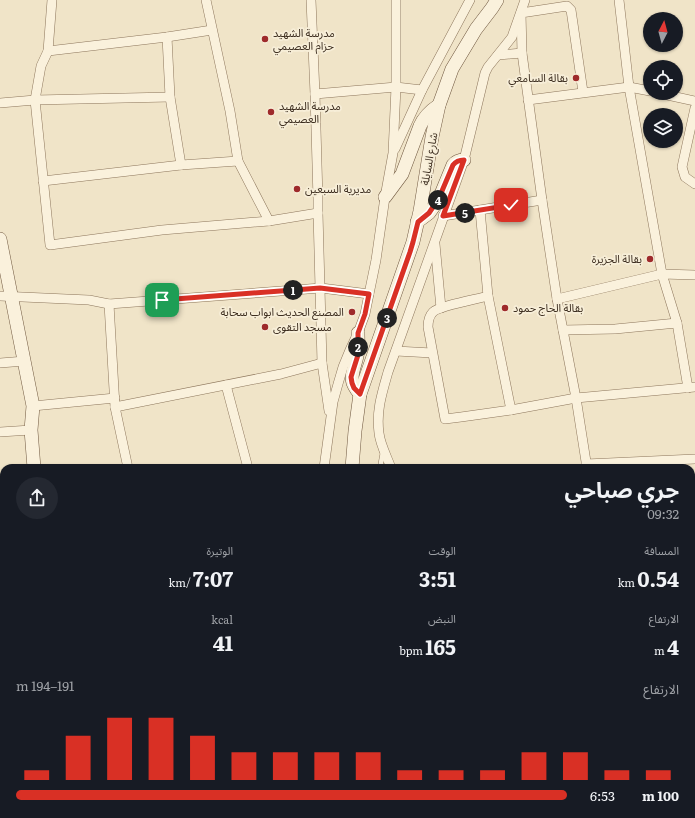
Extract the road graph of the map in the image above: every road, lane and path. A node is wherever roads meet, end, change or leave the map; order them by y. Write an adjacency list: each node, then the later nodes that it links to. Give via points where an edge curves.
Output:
1 (52, 0): 12 (street)
2 (206, 0): 10 (street)
3 (311, 0): 20 (street)
4 (396, 0): 15 (street)
5 (470, 0): 17 (street)
6 (497, 0): 27 (main road, شارع السايلة, via 452,68)
7 (525, 0): 9 (street)
8 (619, 0): 16 (street)
9 (521, 13): 13 (street); 14 (street, via 512,37); 19 (street, via 567,6 571,10)
10 (212, 30): 11 (street); 31 (street)
11 (167, 37): 12 (street); 21 (street)
12 (48, 51): 23 (street, via 41,66)
13 (522, 53): 14 (street); 24 (street)
14 (498, 55): 30 (street, via 488,67 484,78)
15 (396, 87): 17 (street); 20 (street); 29 (street)
16 (629, 87): 18 (street); 19 (street); 44 (street)
17 (422, 90): 29 (street)
18 (643, 90)
19 (583, 92): 24 (street)
20 (315, 94): 38 (street)
21 (170, 97): 23 (street); 32 (street)
22 (683, 98): 25 (street)
23 (35, 100): 26 (street); 33 (street)
24 (528, 100): 36 (street)
25 (695, 101)
26 (0, 103)
27 (439, 105): 35 (main road, via 423,120 402,174); 41 (main road, شارع السايلة)
28 (695, 108): 34 (street, via 682,167 685,177)
29 (393, 153): 35 (street)
30 (464, 160): 39 (street); 41 (main road, via 459,160 453,165 439,198 429,213)
31 (238, 161): 32 (street); 40 (street)
32 (181, 165): 33 (street)
33 (43, 180): 40 (street, via 50,245 162,230)
34 (695, 184)
35 (385, 197): 47 (street)
36 (542, 200): 37 (street); 50 (street)
37 (480, 210): 39 (street); 48 (street)
38 (318, 214): 40 (street); 46 (street)
39 (443, 216): 43 (street)
40 (269, 221)
41 (418, 222): 63 (main road, شارع السايلة)
42 (0, 239): 49 (main road)
43 (435, 240): 52 (street); 56 (street)
44 (662, 274): 45 (street); 50 (street); 53 (street)
45 (695, 275)
46 (320, 288): 47 (street); 51 (street); 60 (street)
47 (369, 294): 55 (street)
48 (488, 296): 52 (street); 67 (street)
49 (6, 297): 51 (street, via 89,300); 58 (main road)
50 (557, 298): 54 (street)
51 (109, 304): 65 (street)
52 (441, 308): 57 (street, via 433,312 428,320)
53 (676, 323): 54 (street, via 615,329); 62 (street)
54 (563, 330): 64 (street)
55 (358, 333): 63 (main road, via 358,355 351,377 354,388); 68 (street, via 343,367)
56 (396, 351): 57 (street); 71 (street, via 380,398 379,434)
57 (432, 353): 67 (street, via 445,419)
58 (25, 361): 59 (street); 66 (main road)
59 (0, 363)
60 (322, 363): 61 (street); 68 (street)
61 (226, 385): 65 (street); 75 (street)
62 (692, 388): 64 (street)
63 (360, 394): 77 (main road, شارع السايلة)
64 (576, 398): 67 (street); 80 (street)
65 (115, 402): 66 (street); 74 (street)
66 (33, 406): 69 (main road)
67 (511, 410)
68 (330, 421): 76 (street)
69 (31, 430): 70 (street); 73 (main road)
70 (0, 432)
71 (384, 449): 78 (lane); 79 (street)
72 (695, 459): 81 (street)
73 (34, 464)
74 (127, 464)
75 (247, 464)
76 (325, 464)
77 (352, 464)
78 (381, 464)
79 (390, 464)
80 (586, 464)
81 (679, 464)

